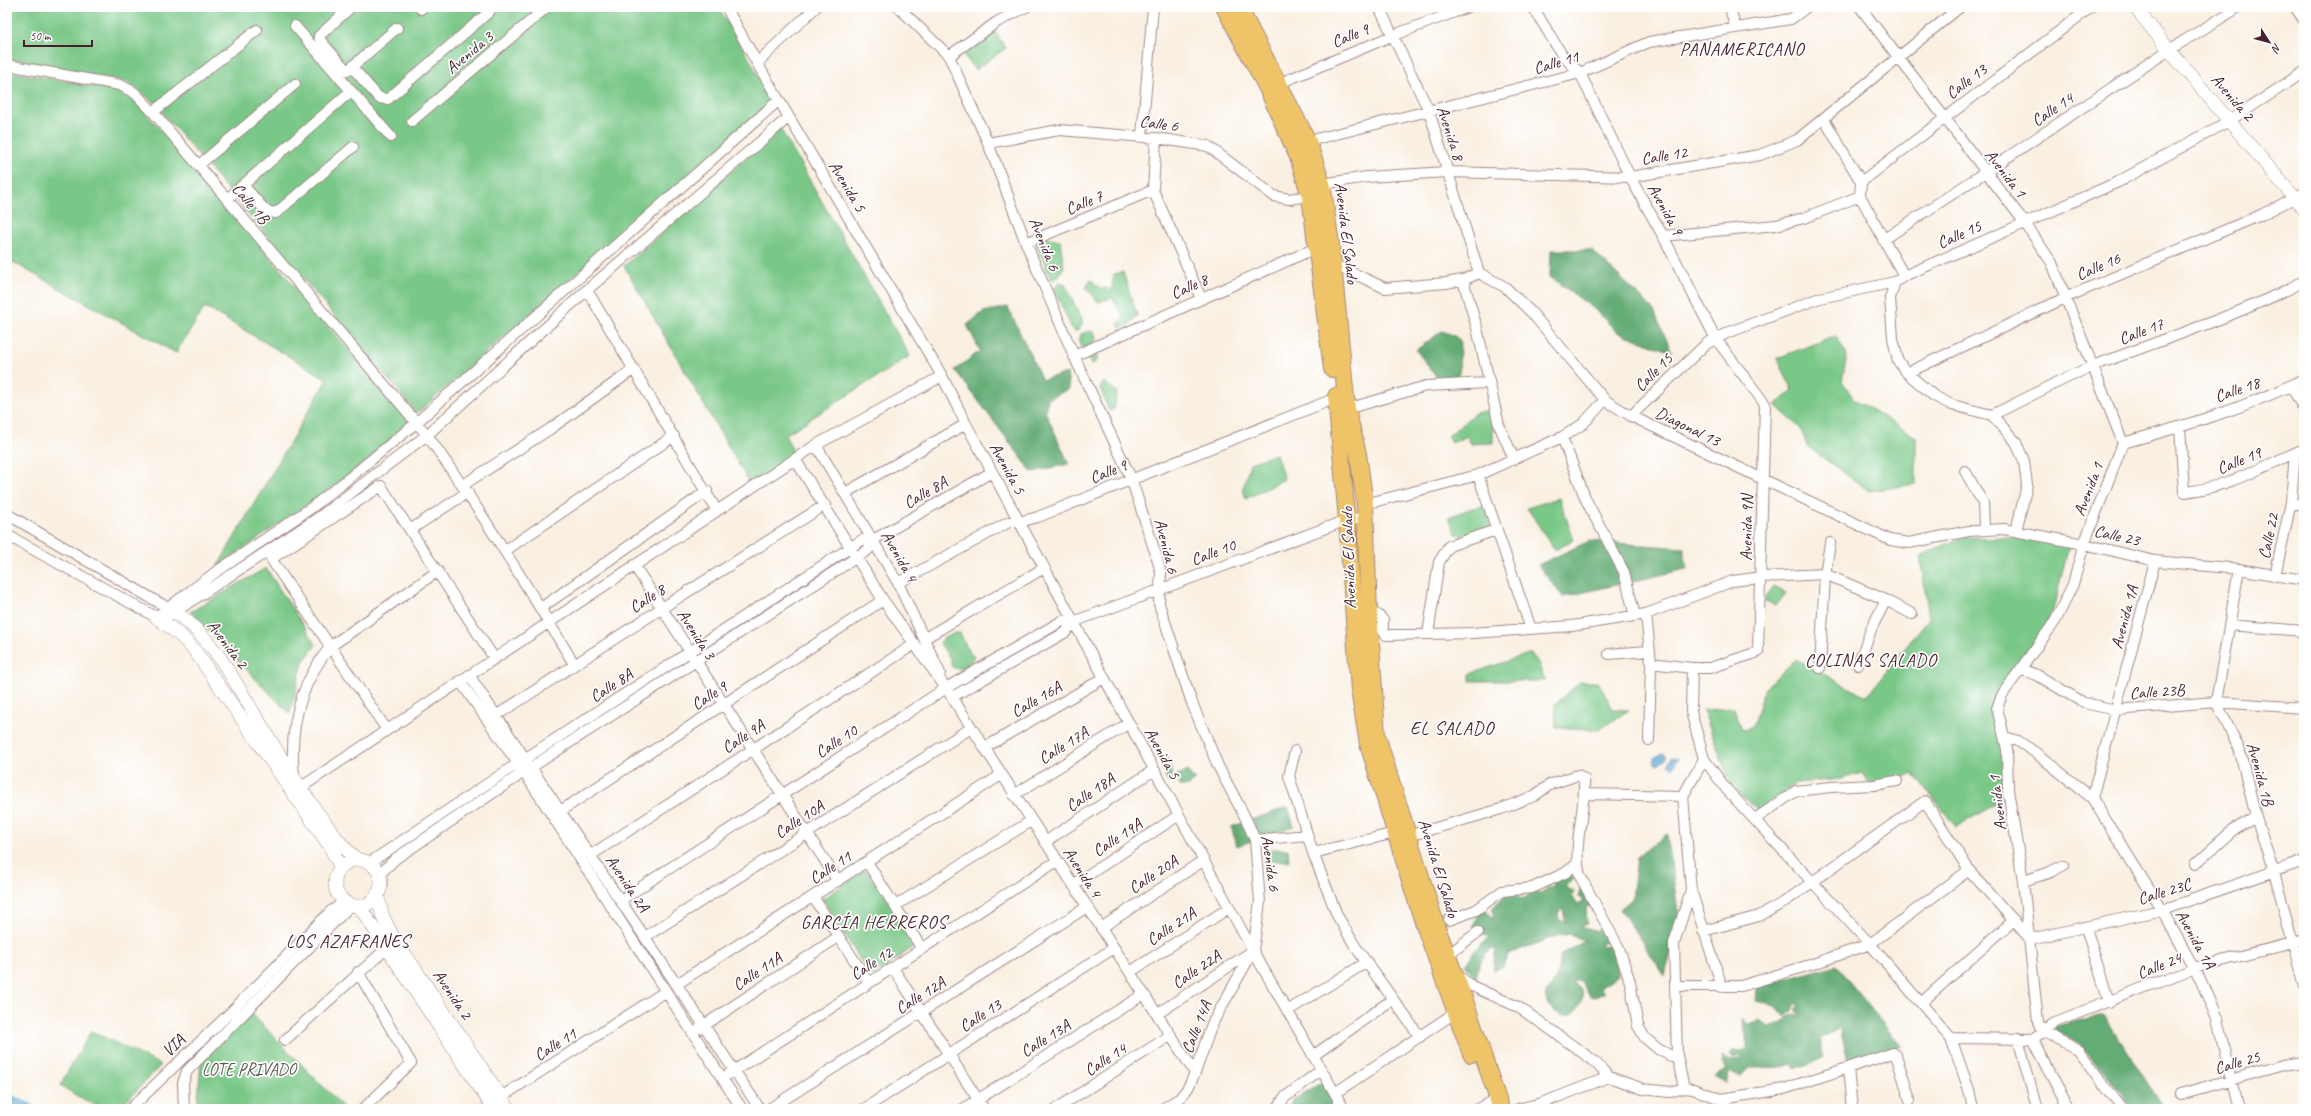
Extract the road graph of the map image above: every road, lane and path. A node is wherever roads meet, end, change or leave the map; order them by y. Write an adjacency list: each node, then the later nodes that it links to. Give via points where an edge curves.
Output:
1 (351, 7): 33 (street, via 319,36)
2 (492, 7): 33 (street, via 388,99 379,98)
3 (547, 7): 45 (street, Avenida 3)
4 (726, 7): 31 (street, Avenida 5)
5 (816, 7): 31 (street)
6 (898, 7): 29 (street, Avenida 6)
7 (1026, 7): 29 (street, via 997,22)
8 (1153, 7): 47 (street)
9 (1224, 7): 37 (main road, Avenida El Salado)
10 (1239, 7): 37 (main road, Avenida El Salado)
11 (1379, 7): 27 (street, Avenida 8)
12 (1468, 7): 27 (street, Calle 9)
13 (1533, 7): 35 (street, Avenida 9, via 1562,55)
14 (1730, 7): 25 (street)
15 (1807, 7): 25 (street, Calle 11, via 1791,19)
16 (1860, 7): 30 (street, Avenida 1)
17 (1960, 7): 30 (street, Calle 12)
18 (2091, 7): 43 (street, Calle 13)
19 (2135, 7): 28 (street, Avenida 2)
20 (2239, 7): 28 (street, Calle 14)
21 (2295, 7): 22 (street)
22 (2304, 20)
23 (295, 26): 33 (street)
24 (397, 28): 33 (street)
25 (1735, 28): 35 (street, Calle 11, via 1649,42)
26 (257, 30): 41 (street)
27 (1394, 35): 37 (street, Calle 9); 40 (street, Avenida 8)
28 (2169, 50): 46 (street, Avenida 2); 55 (street, Calle 14)
29 (949, 56): 51 (street, Avenida 6)
30 (1897, 57): 43 (street, Avenida 1); 44 (street, Calle 12)
31 (757, 63): 39 (street, Avenida 5)
32 (7, 65): 41 (street, Calle 1B, via 120,85 135,93)
33 (346, 72): 38 (street)
34 (2304, 72): 46 (street, Calle 15)
35 (1580, 73): 40 (street, Calle 11); 56 (street, Avenida 9)
36 (294, 84): 53 (street)
37 (1273, 86): 50 (main road, Avenida El Salado); 62 (main road, Avenida El Salado)
38 (351, 91): 48 (street); 59 (street)
39 (779, 100): 42 (street, Avenida 5); 96 (street)
40 (1429, 111): 50 (street, Calle 11); 54 (street, Avenida 8)
41 (153, 112): 53 (street, Calle 1B)
42 (789, 117): 77 (street); 85 (street, Avenida 5)
43 (1944, 117): 55 (street, Avenida 1); 57 (street, Calle 13)
44 (1824, 118): 56 (street, Calle 12, via 1797,140 1760,155); 57 (street)
45 (412, 121)
46 (2230, 121): 61 (street, Avenida 2); 66 (street, Calle 15, via 2118,182)
47 (1142, 136): 49 (street, Calle 6); 51 (street, Calle 6, via 1059,130)
48 (391, 137)
49 (1156, 138): 60 (street); 62 (street, Calle 6, via 1208,146 1274,196 1289,199)
50 (1308, 140): 58 (main road, Avenida El Salado)
51 (988, 143): 69 (street, Avenida 6)
52 (353, 147): 59 (street, via 276,213 266,211)
53 (198, 165): 64 (street, Calle 1B)
54 (1447, 172): 56 (street, Calle 12); 58 (street, Calle 12, via 1367,177); 72 (street, Avenida 8)
55 (1985, 173): 66 (street, Avenida 1); 68 (street, Calle 14)
56 (1630, 177): 67 (street, Avenida 9)
57 (1860, 182): 63 (street)
58 (1322, 184): 71 (main road, Avenida El Salado)
59 (243, 185): 64 (street)
60 (1153, 190): 69 (street, Calle 7); 79 (street)
61 (2300, 195): 65 (street, Avenida 2); 78 (street, Calle 16)
62 (1310, 196): 70 (main road, Avenida El Salado)
63 (1860, 196): 67 (street, via 1804,218 1776,225); 68 (street)
64 (227, 198): 96 (street, Calle 1B)
65 (2304, 209)
66 (2025, 222): 73 (street, Calle 15); 78 (street, Avenida 1, via 2052,263)
67 (1664, 236): 80 (street, Avenida 9)
68 (1883, 240): 73 (street)
69 (1026, 243): 81 (street, Avenida 6)
70 (1318, 247): 79 (street, Calle 8); 89 (main road, Avenida El Salado)
71 (1333, 264): 74 (street, via 1385,288); 92 (main road, Avenida El Salado)
72 (1479, 273): 74 (street); 90 (street, Diagonal 13, via 1504,287 1531,312)
73 (1904, 276): 76 (street, Calle 15)
74 (1463, 280): 87 (street, via 1477,328)
75 (2304, 281): 82 (street, Calle 17, via 2224,316)
76 (1895, 282): 80 (street, Calle 15, via 1820,298); 84 (street, via 1890,298 1893,338 1898,361)
77 (587, 290): 83 (street); 99 (street)
78 (2067, 297): 82 (street, Avenida 1); 84 (street, Calle 16)
79 (1201, 298): 81 (street, Calle 8)
80 (1716, 339): 91 (street, Avenida 9); 94 (street, Calle 15, via 1706,344)
81 (1074, 356): 110 (street, Avenida 6)
82 (2093, 366): 95 (street, Calle 17); 102 (street, Avenida 1)
83 (634, 369): 100 (street); 112 (street)
84 (1907, 373): 95 (street, via 1934,396 1952,405)
85 (942, 376): 97 (street, Avenida 5); 103 (street)
86 (2304, 379): 88 (street, Calle 18)
87 (1488, 383): 92 (street, via 1426,386); 106 (street, via 1498,425)
88 (2291, 386): 93 (street); 98 (street, Calle 18)
89 (1336, 398): 110 (street, Calle 9); 121 (main road, Avenida El Salado)
90 (1605, 400): 94 (street, Diagonal 13); 101 (street, via 1583,424)
91 (1765, 404): 111 (street, Avenida 9N)
92 (1347, 409): 119 (main road, Avenida El Salado, via 1358,454)
93 (2304, 409)
94 (1631, 416): 111 (street, Diagonal 13)
95 (1992, 416): 126 (street, via 2016,442 2024,461 2027,485)
96 (416, 423): 99 (street, Calle 1B); 150 (street, via 311,508 213,574)
97 (966, 424): 108 (street, Avenida 5); 114 (street)
98 (2180, 427): 102 (street, Calle 18); 104 (street, Calle 19, via 2184,492 2206,490 2232,482)
99 (426, 435): 112 (street, Calle 1B); 150 (street, via 312,523)
100 (674, 436): 113 (street); 133 (street)
101 (1562, 437): 106 (street); 154 (street, via 1586,500 1624,572)
102 (2123, 443): 131 (street, Avenida 1)
103 (816, 445): 105 (street); 114 (street, Avenida 4)
104 (2300, 451): 115 (street, Calle 22)
105 (795, 459): 116 (street, Avenida 4); 118 (street)
106 (1514, 459): 109 (street)
107 (1965, 470): 123 (street, via 1983,503)
108 (992, 472): 122 (street, Avenida 5); 128 (street, Calle 8A)
109 (1478, 475): 119 (street); 125 (street)
110 (1131, 478): 122 (street, Calle 9, via 1038,517); 145 (street, Avenida 6, via 1161,573)
111 (1763, 479): 130 (street, Diagonal 13); 142 (street, Avenida 9N)
112 (466, 489): 124 (street); 133 (street, Calle 1B)
113 (706, 491): 118 (street); 148 (street)
114 (845, 493): 128 (street, Avenida 4)
115 (2291, 502): 117 (street, Calle 22); 141 (street, Calle 22)
116 (825, 505): 132 (street, Avenida 4); 149 (street, Calle 8)
117 (2304, 506)
118 (717, 511): 136 (street)
119 (1366, 511): 121 (street, Calle 10); 151 (main road, Avenida El Salado)
120 (7, 514): 150 (street, Avenida 2)
121 (1347, 520): 145 (street, Calle 10); 213 (main road, Avenida El Salado, via 1359,690 1368,744)
122 (1019, 522): 137 (street, Avenida 5); 144 (street, Calle 9, via 1009,522)
123 (1984, 529): 126 (street, Calle 23); 130 (street, Calle 23)
124 (410, 530): 139 (street); 164 (street, via 381,486 271,559)
125 (1496, 530): 159 (street); 161 (street, via 1449,546 1444,552 1439,562)
126 (2016, 531): 131 (street, Calle 23)
127 (7, 535): 155 (street, Avenida 2)
128 (873, 540): 132 (street, Calle 8A, via 862,540); 134 (street, Calle 8A, via 868,550); 144 (street, Avenida 4)
129 (1830, 543): 140 (street)
130 (1901, 543)
131 (2084, 544): 135 (street, Calle 23); 175 (street, Avenida 1, via 2073,584 2056,620)
132 (850, 548): 134 (street, Avenida 4); 166 (street, Calle 8A)
133 (506, 550): 148 (street, Calle 1B)
134 (856, 558): 146 (street, Avenida 4); 169 (street, Calle 8A)
135 (2155, 560): 138 (street, Calle 23); 184 (street, Avenida 1A)
136 (634, 565): 149 (street, Avenida 3); 156 (street)
137 (1044, 568): 157 (street, Avenida 5); 162 (street)
138 (2239, 569): 141 (street, Calle 23); 158 (street)
139 (438, 571): 164 (street); 168 (street)
140 (1825, 574): 142 (street); 147 (street); 174 (street)
141 (2275, 576): 143 (street, Calle 23)
142 (1762, 577): 152 (street, via 1733,581); 173 (street, Avenida 9N, via 1758,652 1710,668)
143 (2304, 580)
144 (898, 583): 162 (street, Avenida 4)
145 (1160, 588): 157 (street, Calle 10); 215 (street, Avenida 6, via 1159,604 1192,703 1218,766)
146 (883, 600): 163 (street, Avenida 4); 182 (street, Calle 9)
147 (1886, 600): 153 (street); 172 (street, via 1872,627)
148 (541, 608): 156 (street, Calle 1B)
149 (662, 608): 166 (street, Avenida 3); 171 (street, Calle 8)
150 (172, 610): 155 (street); 200 (street, Avenida 2, via 204,638 224,665)
151 (1369, 613): 161 (street, via 1378,615 1383,620 1383,631 1386,635); 213 (main road, Avenida El Salado, via 1377,736)
152 (1646, 614): 154 (street); 165 (street)
153 (1912, 614)
154 (1635, 616): 159 (street, via 1572,626)
155 (159, 619): 227 (street, Avenida 2, via 195,651 329,845)
156 (549, 622): 168 (street); 171 (street, Calle 1B)
157 (1073, 622): 177 (street, Avenida 5); 179 (street, Calle 10, via 1062,622); 180 (street, Calle 10, via 1066,632)
158 (2229, 625): 160 (street); 181 (street)
159 (1531, 629): 161 (street)
160 (2304, 631)
161 (1428, 634)
162 (925, 638): 179 (street, Avenida 4)
163 (913, 645): 179 (street, Avenida 4); 193 (street, Calle 9A)
164 (331, 646): 189 (street); 200 (street, via 307,680 293,726 292,756)
165 (1648, 651): 167 (street); 170 (street)
166 (691, 653): 169 (street, Avenida 3); 196 (street, Calle 8A)
167 (1609, 654)
168 (494, 658): 176 (street)
169 (697, 662): 182 (street, Avenida 3); 196 (street, Calle 8A)
170 (1651, 663): 173 (street); 191 (street)
171 (574, 664): 185 (street, Calle 8)
172 (1858, 665)
173 (1692, 668): 195 (street, via 1691,712)
174 (1820, 668)
175 (2021, 669): 184 (street, Calle 23B, via 2037,675 2084,703); 190 (street, Avenida 1, via 2002,695 1997,708)
176 (469, 675): 178 (street); 185 (street, Avenida 2A)
177 (1104, 678): 187 (street, Avenida 5); 192 (street, Calle 16A)
178 (460, 681): 186 (street, Avenida 2A); 189 (street)
179 (946, 688): 180 (street, Avenida 4); 203 (street, Calle 10)
180 (952, 697): 188 (street, Avenida 4)
181 (2216, 702): 183 (street, Calle 23B); 184 (street, Calle 23B); 209 (street, Avenida 1B, via 2239,748)
182 (724, 704): 193 (street, Avenida 3); 206 (street, Calle 9)
183 (2304, 708)
184 (2116, 710): 205 (street, Avenida 1A)
185 (497, 715): 186 (street, Calle 8); 196 (street, Avenida 2A)
186 (488, 721): 196 (street, Avenida 2A)
187 (1128, 723): 197 (street, Avenida 5); 202 (street, Calle 17A)
188 (971, 728): 192 (street, Avenida 4); 212 (street, Calle 10A)
189 (387, 730): 200 (street)
190 (2005, 737): 205 (street, Avenida 1A, via 2018,741 2036,753); 231 (street, Avenida 1, via 2008,790)
191 (1649, 740)
192 (984, 748): 198 (street, Avenida 4)
193 (753, 749): 203 (street, Avenida 3); 218 (street, Calle 9A)
194 (1295, 751): 214 (street, via 1289,776)
195 (1704, 759): 204 (street); 210 (street)
196 (525, 765): 206 (street, Avenida 2A); 208 (street, Avenida 2A); 222 (street, Calle 8A); 230 (street, Calle 8A, via 395,858)
197 (1154, 770): 207 (street, Avenida 5); 216 (street, Calle 18A)
198 (1001, 775): 202 (street, Avenida 4); 223 (street, Calle 11)
199 (1897, 781): 210 (street, via 1796,791)
200 (297, 783): 222 (street, Avenida 2, via 348,852)
201 (1585, 794): 204 (street); 213 (street, via 1584,779 1578,775 1551,784 1534,796 1502,809); 224 (street)
202 (1014, 795): 211 (street, Avenida 4)
203 (783, 796): 212 (street, Avenida 3); 238 (street, Calle 10)
204 (1683, 796): 235 (street)
205 (2092, 798): 243 (street, Avenida 1A)
206 (562, 811): 208 (street, Calle 9); 218 (street, Avenida 2A)
207 (1179, 815): 219 (street, Avenida 5); 234 (street, Calle 19A)
208 (553, 816): 272 (street, Avenida 2A)
209 (2256, 817): 225 (street, via 2232,830); 229 (street, Avenida 1B)
210 (1755, 819): 233 (street)
211 (1031, 821): 216 (street, Avenida 4); 240 (street)
212 (807, 833): 232 (street, Avenida 3); 250 (street, Calle 10A)
213 (1402, 835): 217 (street); 260 (main road, Avenida El Salado); 278 (main road, Avenida El Salado, via 1423,922)
214 (1307, 836): 215 (street); 217 (street)
215 (1255, 840): 259 (street, Avenida 6, via 1260,902)
216 (1044, 842): 220 (street, Avenida 4)
217 (1313, 853): 261 (street, via 1336,915)
218 (591, 855): 238 (street, Avenida 2A)
219 (1204, 860): 242 (street, Avenida 5); 246 (street, Calle 20A)
220 (1057, 861): 234 (street, Avenida 4); 258 (street, Calle 12)
221 (2304, 861): 229 (street, Calle 23C)
222 (364, 862): 227 (street, via 352,861); 230 (street)
223 (866, 862): 232 (street, Calle 11); 240 (street)
224 (1577, 864): 244 (street, via 1565,873 1532,888 1502,891 1476,910); 293 (street, via 1580,876 1618,948 1630,982 1638,1026 1645,1038 1658,1049 1671,1056)
225 (2195, 864)
226 (2064, 865): 231 (street, via 2048,873)
227 (341, 868): 239 (street, via 336,874 336,890)
228 (1969, 870): 233 (street, via 1925,801); 245 (street); 255 (street)
229 (2274, 872): 243 (street, Calle 23C); 254 (street, Avenida 1B)
230 (379, 875): 236 (street, via 380,888)
231 (2023, 880): 252 (street, Avenida 1)
232 (838, 881): 237 (street, Calle 11)
233 (1813, 881): 248 (street, via 1783,903 1759,916); 255 (street)
234 (1073, 885): 241 (street, Avenida 4)
235 (1691, 890): 248 (street); 269 (street, via 1674,943)
236 (377, 894): 239 (street, via 373,900); 305 (street, Avenida 2, via 383,917 392,935)
237 (813, 897): 251 (street); 268 (street, Calle 11)
238 (621, 900): 250 (street, Avenida 2A)
239 (352, 904): 256 (street, Avenida 2); 280 (street, via 330,911)
240 (895, 906): 258 (street)
241 (1087, 907): 246 (street, Avenida 4); 279 (street, Calle 12A)
242 (1230, 908): 259 (street, Avenida 5); 265 (street, Calle 21A)
243 (2162, 910): 247 (street, Calle 23C); 263 (street, Avenida 1A)
244 (1449, 920)
245 (2014, 920): 252 (street); 275 (street)
246 (1101, 928): 257 (street, Avenida 4)
247 (2086, 928): 252 (street, Calle 23C); 276 (street)
248 (1703, 931): 271 (street)
249 (1478, 932): 260 (street)
250 (645, 936): 268 (street, Avenida 2A)
251 (838, 937): 267 (street); 282 (street, Calle 11A)
252 (2030, 939): 283 (street, Avenida 1, via 2038,1022)
253 (2304, 940): 254 (street, Calle 24)
254 (2294, 942): 263 (street, Calle 24); 270 (street, Avenida 1B)
255 (1870, 944): 271 (street, via 1741,986); 275 (street)
256 (387, 948): 264 (street); 313 (street, Avenida 2)
257 (1114, 948): 265 (street, Avenida 4); 291 (street, Calle 13)
258 (922, 949): 262 (street, Calle 12)
259 (1253, 951): 277 (street); 281 (street, Calle 22A); 298 (street, Calle 14A, via 1212,1024)
260 (1448, 955): 266 (main road, Avenida El Salado)
261 (1367, 962): 274 (street); 277 (street)
262 (893, 968): 267 (street, Calle 12); 279 (street)
263 (2194, 968): 276 (street, Calle 24); 301 (street, Avenida 1A, via 2217,1019)
264 (358, 972): 290 (street); 312 (street, via 411,1063)
265 (1130, 972): 273 (street, Avenida 4)
266 (1455, 974): 299 (street, via 1474,987 1518,1007 1594,1061); 309 (main road, Avenida El Salado)
267 (870, 983): 297 (street, Calle 12)
268 (677, 984): 282 (street, Avenida 2A)
269 (1676, 986): 271 (street); 293 (street)
270 (2304, 986)
271 (1722, 987)
272 (666, 991): 284 (street, Avenida 2A); 305 (street, Calle 11)
273 (1144, 994): 281 (street, Avenida 4); 307 (street, Calle 13A)
274 (1393, 999): 286 (street); 292 (street)
275 (1922, 1002): 287 (street)
276 (2109, 1002): 283 (street, Calle 24, via 2053,1023)
277 (1287, 1011): 292 (street)
278 (1456, 1012): 286 (street); 309 (main road, Avenida El Salado)
279 (921, 1013): 291 (street); 317 (street, Calle 12A)
280 (235, 1014): 310 (street, VIA); 311 (street, via 187,1070 183,1083)
281 (1157, 1014): 285 (street, Avenida 4)
282 (704, 1025): 284 (street, Calle 11A); 297 (street, Avenida 2A)
283 (2042, 1031): 289 (street, Calle 24); 331 (street, via 2077,1049)
284 (692, 1032): 300 (street, Avenida 2A)
285 (1171, 1035): 298 (street, Avenida 4); 321 (street, Calle 14)
286 (1420, 1037): 303 (street)
287 (1951, 1038): 288 (street); 328 (street)
288 (2018, 1038): 289 (street); 329 (street)
289 (2033, 1039): 330 (street)
290 (285, 1040)
291 (948, 1055): 307 (street); 318 (street, Calle 13)
292 (1313, 1056): 296 (street)
293 (1677, 1056): 302 (street)
294 (2304, 1062): 301 (street, Calle 25)
295 (1848, 1068): 306 (street, via 1784,1089); 308 (street, via 1893,1053 1896,1055); 327 (street)
296 (1321, 1070): 303 (street); 323 (street, via 1284,1098)
297 (734, 1071): 300 (street, Calle 12); 316 (street, Avenida 2A)
298 (1196, 1073): 322 (street, Calle 14A, via 1180,1098)
299 (1609, 1077): 302 (street, via 1643,1089 1670,1092); 325 (street, via 1542,1103)
300 (723, 1078): 315 (street, Avenida 2A)
301 (2233, 1079): 304 (street, Calle 25); 332 (street, Avenida 1A)
302 (1684, 1088): 306 (street)
303 (1335, 1093): 324 (street)
304 (2180, 1094)
305 (501, 1098): 314 (street, Avenida 2)
306 (1721, 1099): 326 (street)
307 (978, 1100): 319 (street, Calle 13A); 320 (street)
308 (1910, 1100)
309 (1489, 1107)
310 (130, 1109)
311 (184, 1109)
312 (363, 1109)
313 (494, 1109)
314 (509, 1109)
315 (742, 1109)
316 (760, 1109)
317 (769, 1109)
318 (864, 1109)
319 (963, 1109)
320 (984, 1109)
321 (1056, 1109)
322 (1162, 1109)
323 (1277, 1109)
324 (1344, 1109)
325 (1518, 1109)
326 (1729, 1109)
327 (1852, 1109)
328 (1973, 1109)
329 (2037, 1109)
330 (2069, 1109)
331 (2122, 1109)
332 (2238, 1109)

